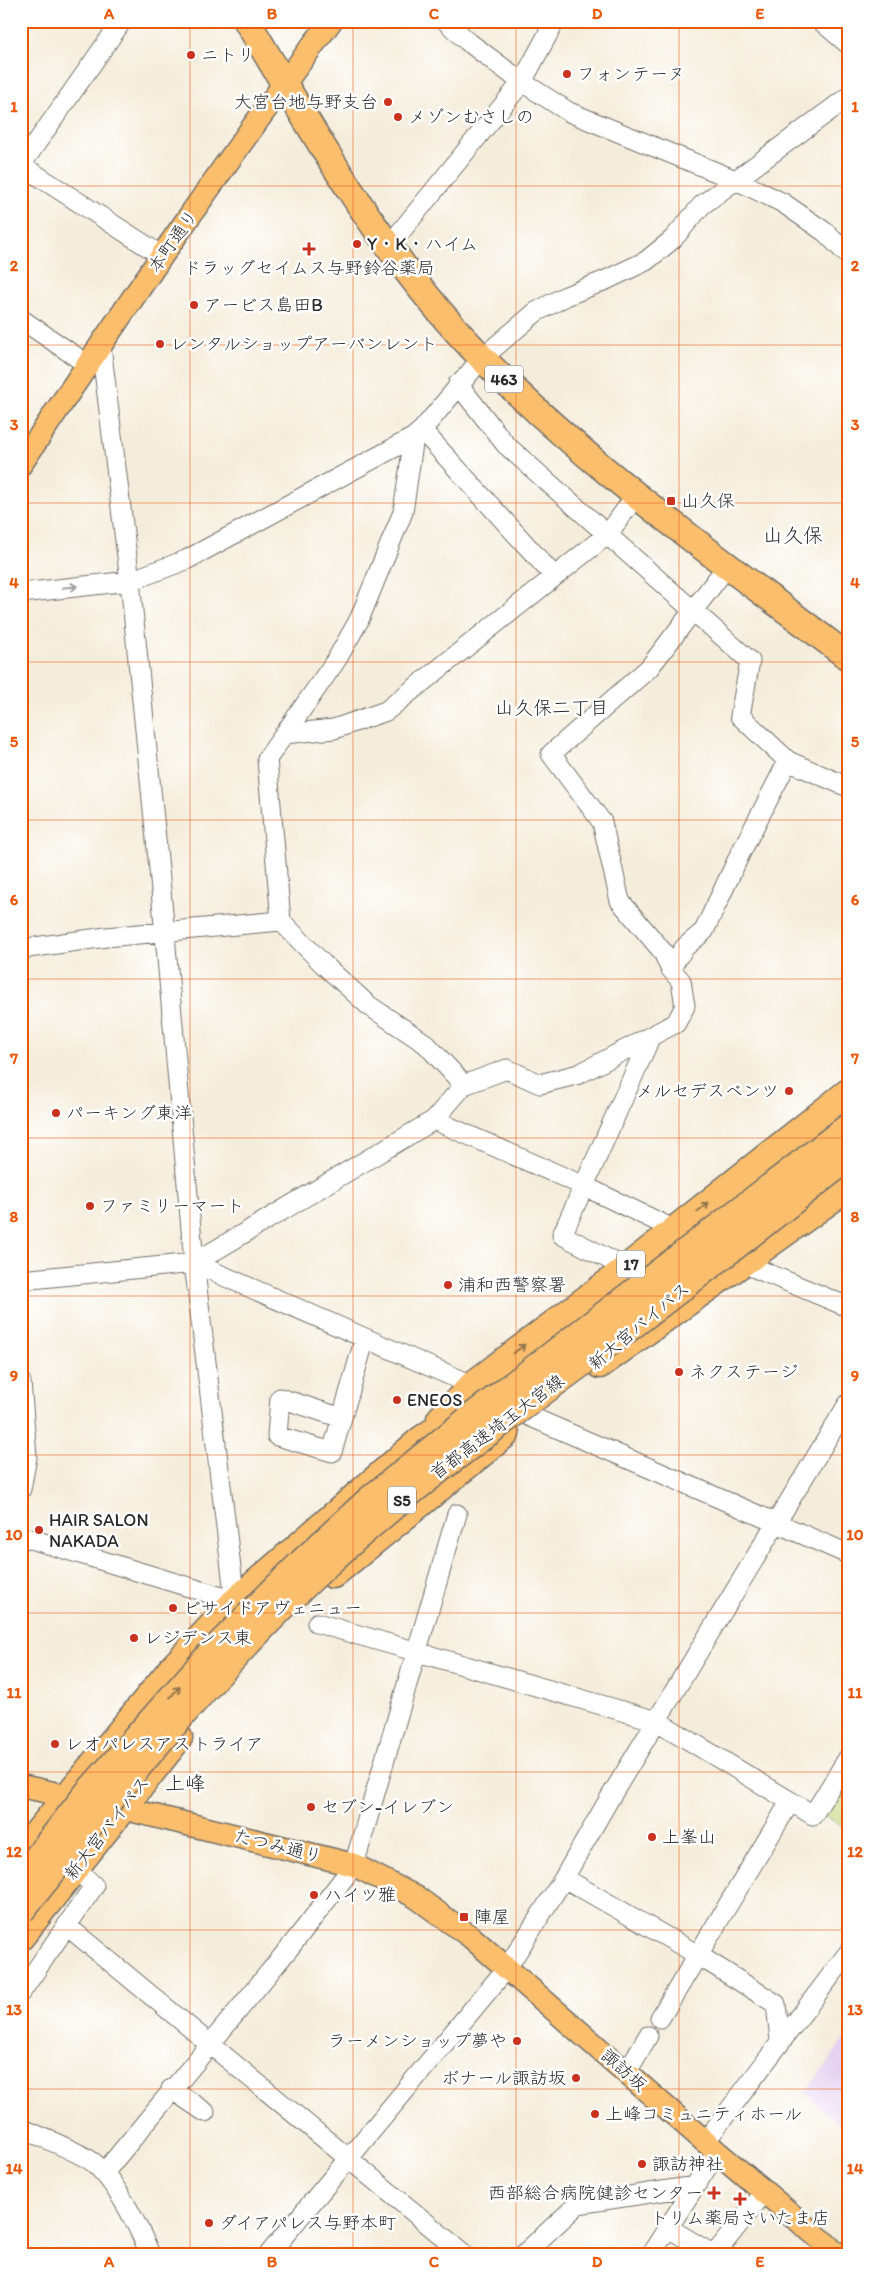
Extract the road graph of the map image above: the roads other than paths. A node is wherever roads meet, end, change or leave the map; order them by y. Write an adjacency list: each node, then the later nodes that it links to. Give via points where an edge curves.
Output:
1 (122, 21): 11 (street)
2 (247, 21): 9 (highway, 463)
3 (331, 21): 9 (main road, 本町通り)
4 (446, 21): 8 (street)
5 (555, 21): 8 (street)
6 (821, 21): 7 (street)
7 (848, 44)
8 (522, 82): 12 (street, via 569,112); 13 (street)
9 (284, 84): 13 (highway, 463, via 327,155); 15 (main road, 本町通り)
10 (848, 97): 12 (street)
11 (21, 165): 15 (street)
12 (738, 181): 14 (street, via 783,203 825,232); 18 (street, via 702,205 672,239 646,261 536,312)
13 (389, 246): 18 (highway, 463)
14 (848, 255)
15 (162, 256): 17 (main road, 本町通り)
16 (21, 319): 19 (street)
17 (101, 346): 19 (main road, 本町通り); 27 (street)
18 (482, 358): 20 (street); 23 (highway, 463, via 552,423)
19 (88, 365): 22 (main road, 本町通り)
20 (458, 384): 21 (street); 24 (street, via 506,445)
21 (418, 433): 26 (street); 27 (street, via 186,560); 31 (street, via 403,512 359,620 308,704)
22 (21, 464)
23 (637, 494): 24 (street); 25 (highway, 463)
24 (608, 534): 26 (street); 29 (street)
25 (728, 565): 29 (street); 30 (highway, 463)
26 (554, 576): 31 (street, via 386,711 334,729)
27 (130, 581): 28 (street, one-way to 27); 35 (street)
28 (21, 593)
29 (694, 610): 32 (street, via 750,661 740,716); 37 (street, via 648,668 551,754 602,822 620,901 663,952)
30 (848, 657)
31 (284, 734): 34 (street, via 267,758)
32 (788, 761): 33 (street); 37 (street, via 704,931 685,946)
33 (848, 787)
34 (281, 921): 35 (street); 39 (street, via 368,1005 426,1044)
35 (165, 933): 36 (street, via 106,937); 50 (street)
36 (21, 949)
37 (670, 968): 38 (street, via 681,981 686,1006 676,1023)
38 (651, 1036): 39 (street, via 579,1074 540,1084 507,1069); 47 (street)
39 (464, 1085): 41 (street)
40 (848, 1092): 49 (highway, 17, one-way to 40)
41 (434, 1120): 47 (street); 50 (street)
42 (848, 1127): 79 (highway, 首都高速埼玉大宮線 / S5, one-way to 42, bridge, via 89,1791 210,1654 364,1506 475,1414)
43 (848, 1132): 58 (highway, 新大宮バイパス / 17)
44 (848, 1149): 60 (highway, 新大宮バイパス)
45 (848, 1158): 55 (highway, 首都高速埼玉大宮線 / S5, bridge)
46 (848, 1173): 55 (highway, bridge, via 710,1277)
47 (584, 1186): 49 (street); 52 (street, via 562,1235)
48 (848, 1188): 51 (highway)
49 (675, 1230): 52 (highway, 17)
50 (194, 1263): 53 (street); 56 (street); 67 (street)
51 (743, 1263): 54 (street); 60 (highway)
52 (626, 1268): 58 (highway, 17, one-way to 52)
53 (21, 1280)
54 (848, 1307)
55 (620, 1335): 81 (highway, 首都高速埼玉大宮線 / S5, bridge, via 394,1506 322,1569 166,1732)
56 (365, 1338): 58 (street); 61 (street)
57 (21, 1382): 62 (street, via 27,1457)
58 (484, 1387): 67 (highway, 17)
59 (848, 1404): 64 (street)
60 (537, 1410): 64 (street); 75 (highway, 新大宮バイパス, via 337,1571 235,1668)
61 (342, 1418)
62 (21, 1489)
63 (457, 1514): 69 (street)
64 (778, 1523): 66 (street); 70 (street)
65 (21, 1536): 67 (street)
66 (848, 1554)
67 (235, 1601): 73 (highway, 17, via 172,1668)
68 (317, 1623): 69 (street)
69 (418, 1651): 70 (street); 77 (street)
70 (657, 1721): 74 (street); 80 (street)
71 (848, 1758): 74 (street, via 813,1815)
72 (21, 1786): 73 (main road, たつみ通り)
73 (68, 1795): 75 (main road, たつみ通り); 76 (highway, 17)
74 (790, 1802): 85 (street)
75 (122, 1808): 77 (main road, たつみ通り); 78 (highway, 新大宮バイパス)
76 (21, 1852)
77 (354, 1865): 86 (main road, たつみ通り, via 407,1892 444,1916); 91 (street)
78 (75, 1868): 82 (street, via 94,1886); 83 (highway, 新大宮バイパス)
79 (21, 1878)
80 (564, 1878): 85 (street); 86 (street)
81 (21, 1911)
82 (67, 1926): 87 (street); 91 (street)
83 (21, 1937)
84 (848, 1953): 90 (street)
85 (698, 1955): 88 (street); 90 (street, via 776,2004)
86 (507, 1968): 92 (main road, 諏訪坂); 97 (street)
87 (21, 1992)
88 (660, 2018)
89 (648, 2036): 92 (street)
90 (780, 2040): 96 (street)
91 (210, 2043): 93 (street); 97 (street)
92 (627, 2072): 96 (main road, 諏訪坂)
93 (171, 2089): 94 (street); 98 (street)
94 (205, 2112)
95 (21, 2128): 98 (street, via 92,2162)
96 (711, 2147): 99 (street); 100 (main road, 諏訪坂)
97 (348, 2159): 104 (street); 105 (street)
98 (104, 2173): 103 (street, via 136,2223)
99 (695, 2186): 101 (street); 106 (street, via 578,2204)
100 (764, 2192): 102 (main road, 諏訪坂); 108 (street)
101 (667, 2227): 107 (street); 108 (street)
102 (836, 2252)
103 (150, 2254)
104 (269, 2254)
105 (464, 2254)
106 (524, 2254)
107 (650, 2254)
108 (714, 2254)

